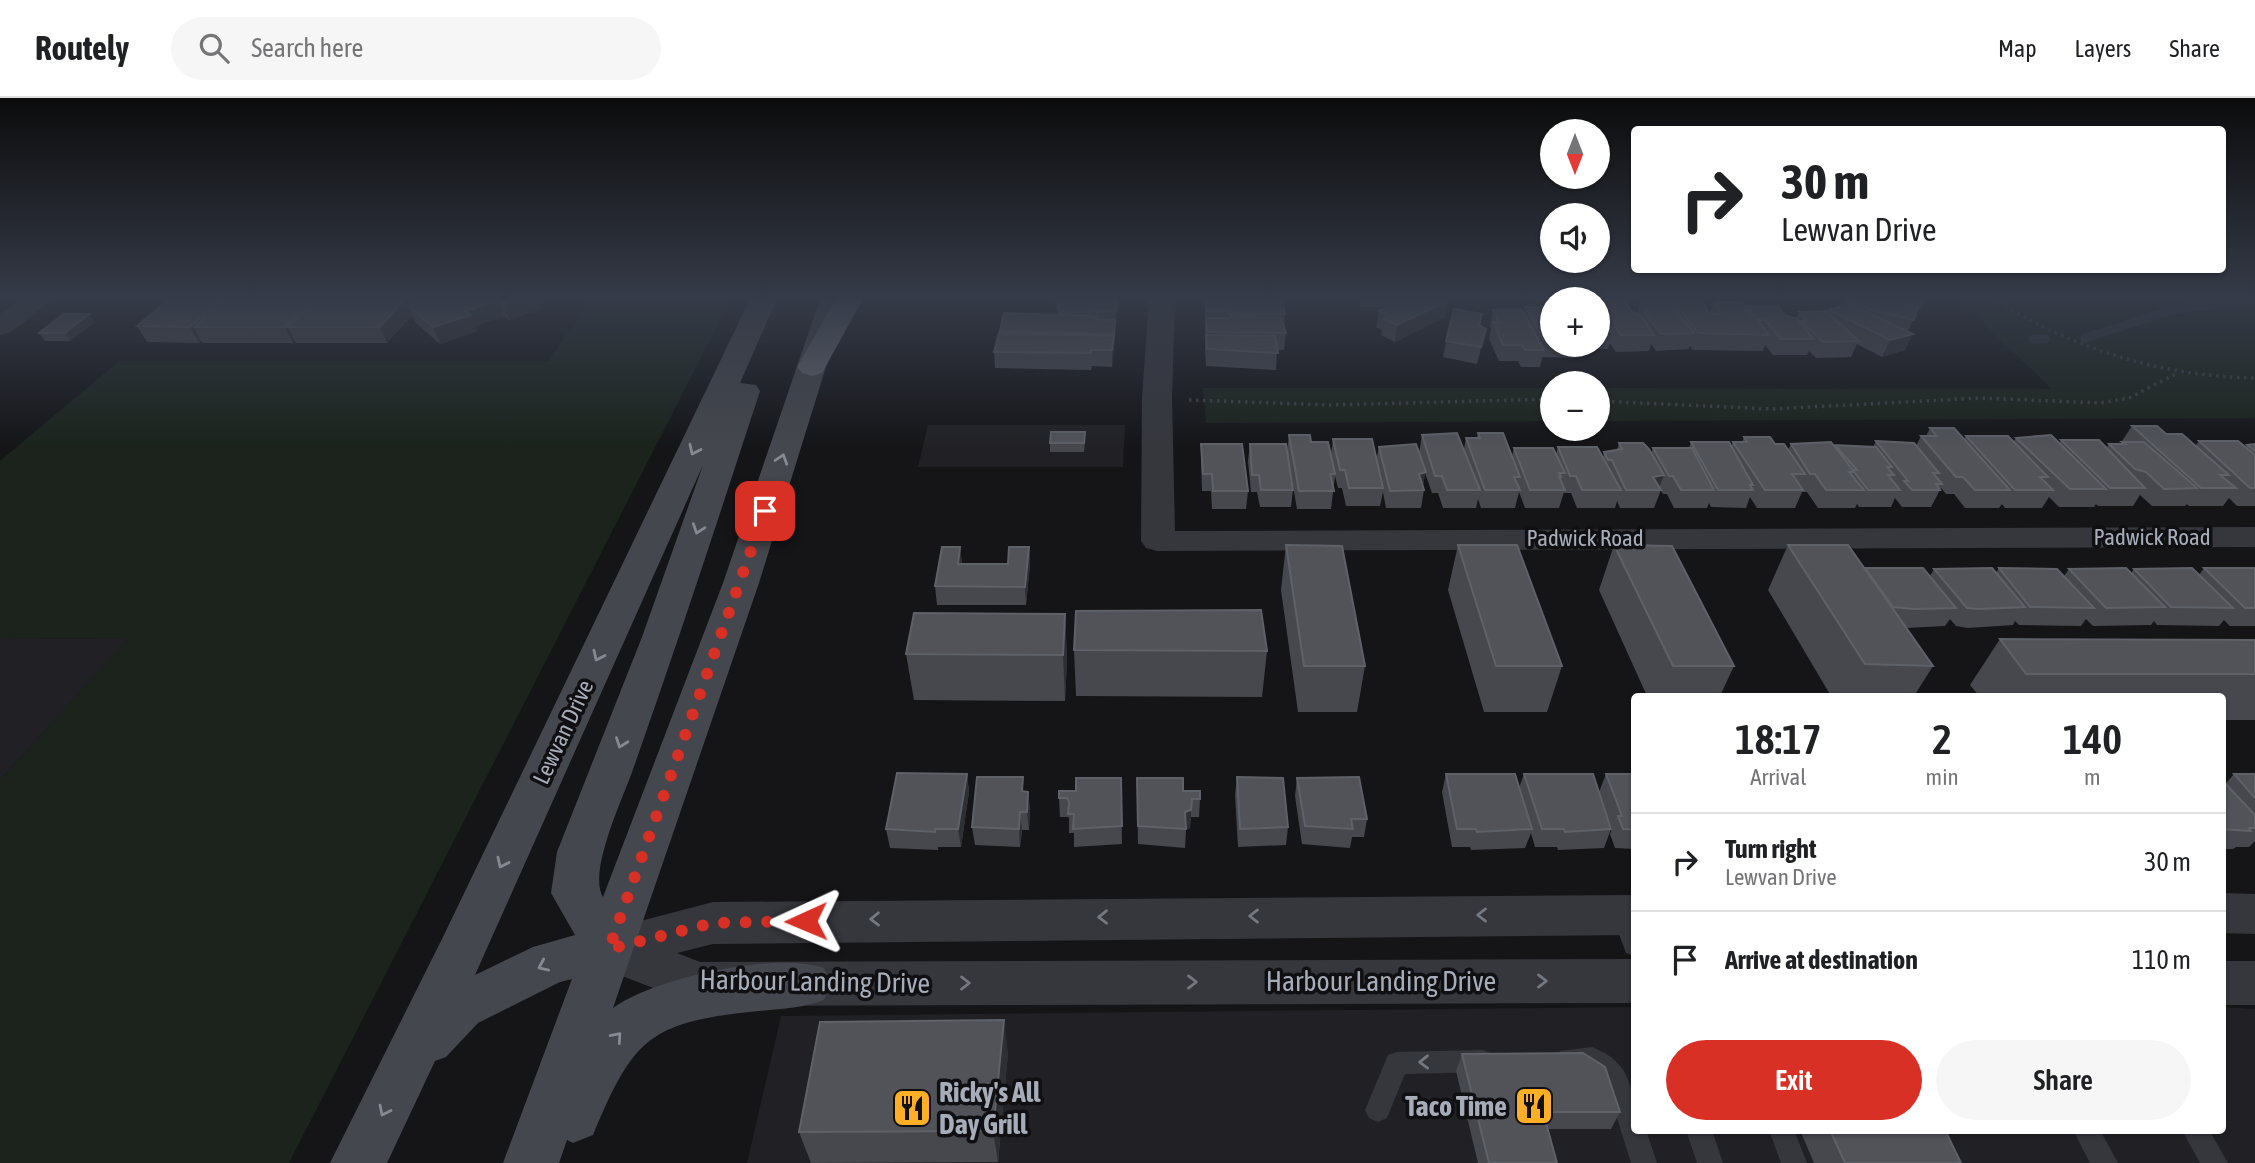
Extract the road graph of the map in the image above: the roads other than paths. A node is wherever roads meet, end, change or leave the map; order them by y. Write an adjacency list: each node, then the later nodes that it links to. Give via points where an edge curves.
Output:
1 (741, 349): 16 (main road, Lewvan Drive, one-way to 16)
2 (754, 349): 11 (main road, one-way to 11, via 747,384 661,637 580,852 575,893)
3 (818, 349): 6 (main road)
4 (823, 349): 6 (highway)
5 (1159, 349): 7 (street, Padwick Road, via 1158,541)
6 (812, 368): 11 (main road, one-way to 6, via 741,583)
7 (2255, 537)
8 (2226, 914): 9 (street)
9 (2255, 914)
10 (1631, 925): 11 (street, one-way to 11, via 713,923)
11 (609, 949): 15 (street, Harbour Landing Drive, via 700,984); 16 (main road, one-way to 16, via 551,962 460,1007); 27 (main road)
12 (1631, 981): 15 (street, Harbour Landing Drive, one-way to 12)
13 (2226, 983): 14 (street)
14 (2255, 983)
15 (806, 984): 28 (main road, one-way to 15, via 601,1055 625,1027 651,1010 682,1000)
16 (410, 1058): 26 (main road, Lewvan Drive, one-way to 26)
17 (1550, 1059): 20 (lane, via 1592,1058 1617,1079)
18 (1509, 1060): 19 (lane, one-way to 19, via 1397,1063)
19 (1378, 1110)
20 (1631, 1123)
21 (1635, 1134): 29 (lane)
22 (1700, 1134): 30 (lane)
23 (1783, 1134): 31 (lane)
24 (2087, 1134): 32 (lane)
25 (2197, 1134): 33 (lane)
26 (358, 1163)
27 (531, 1163)
28 (554, 1163)
29 (1644, 1163)
30 (1710, 1163)
31 (1794, 1163)
32 (2105, 1163)
33 (2215, 1163)

